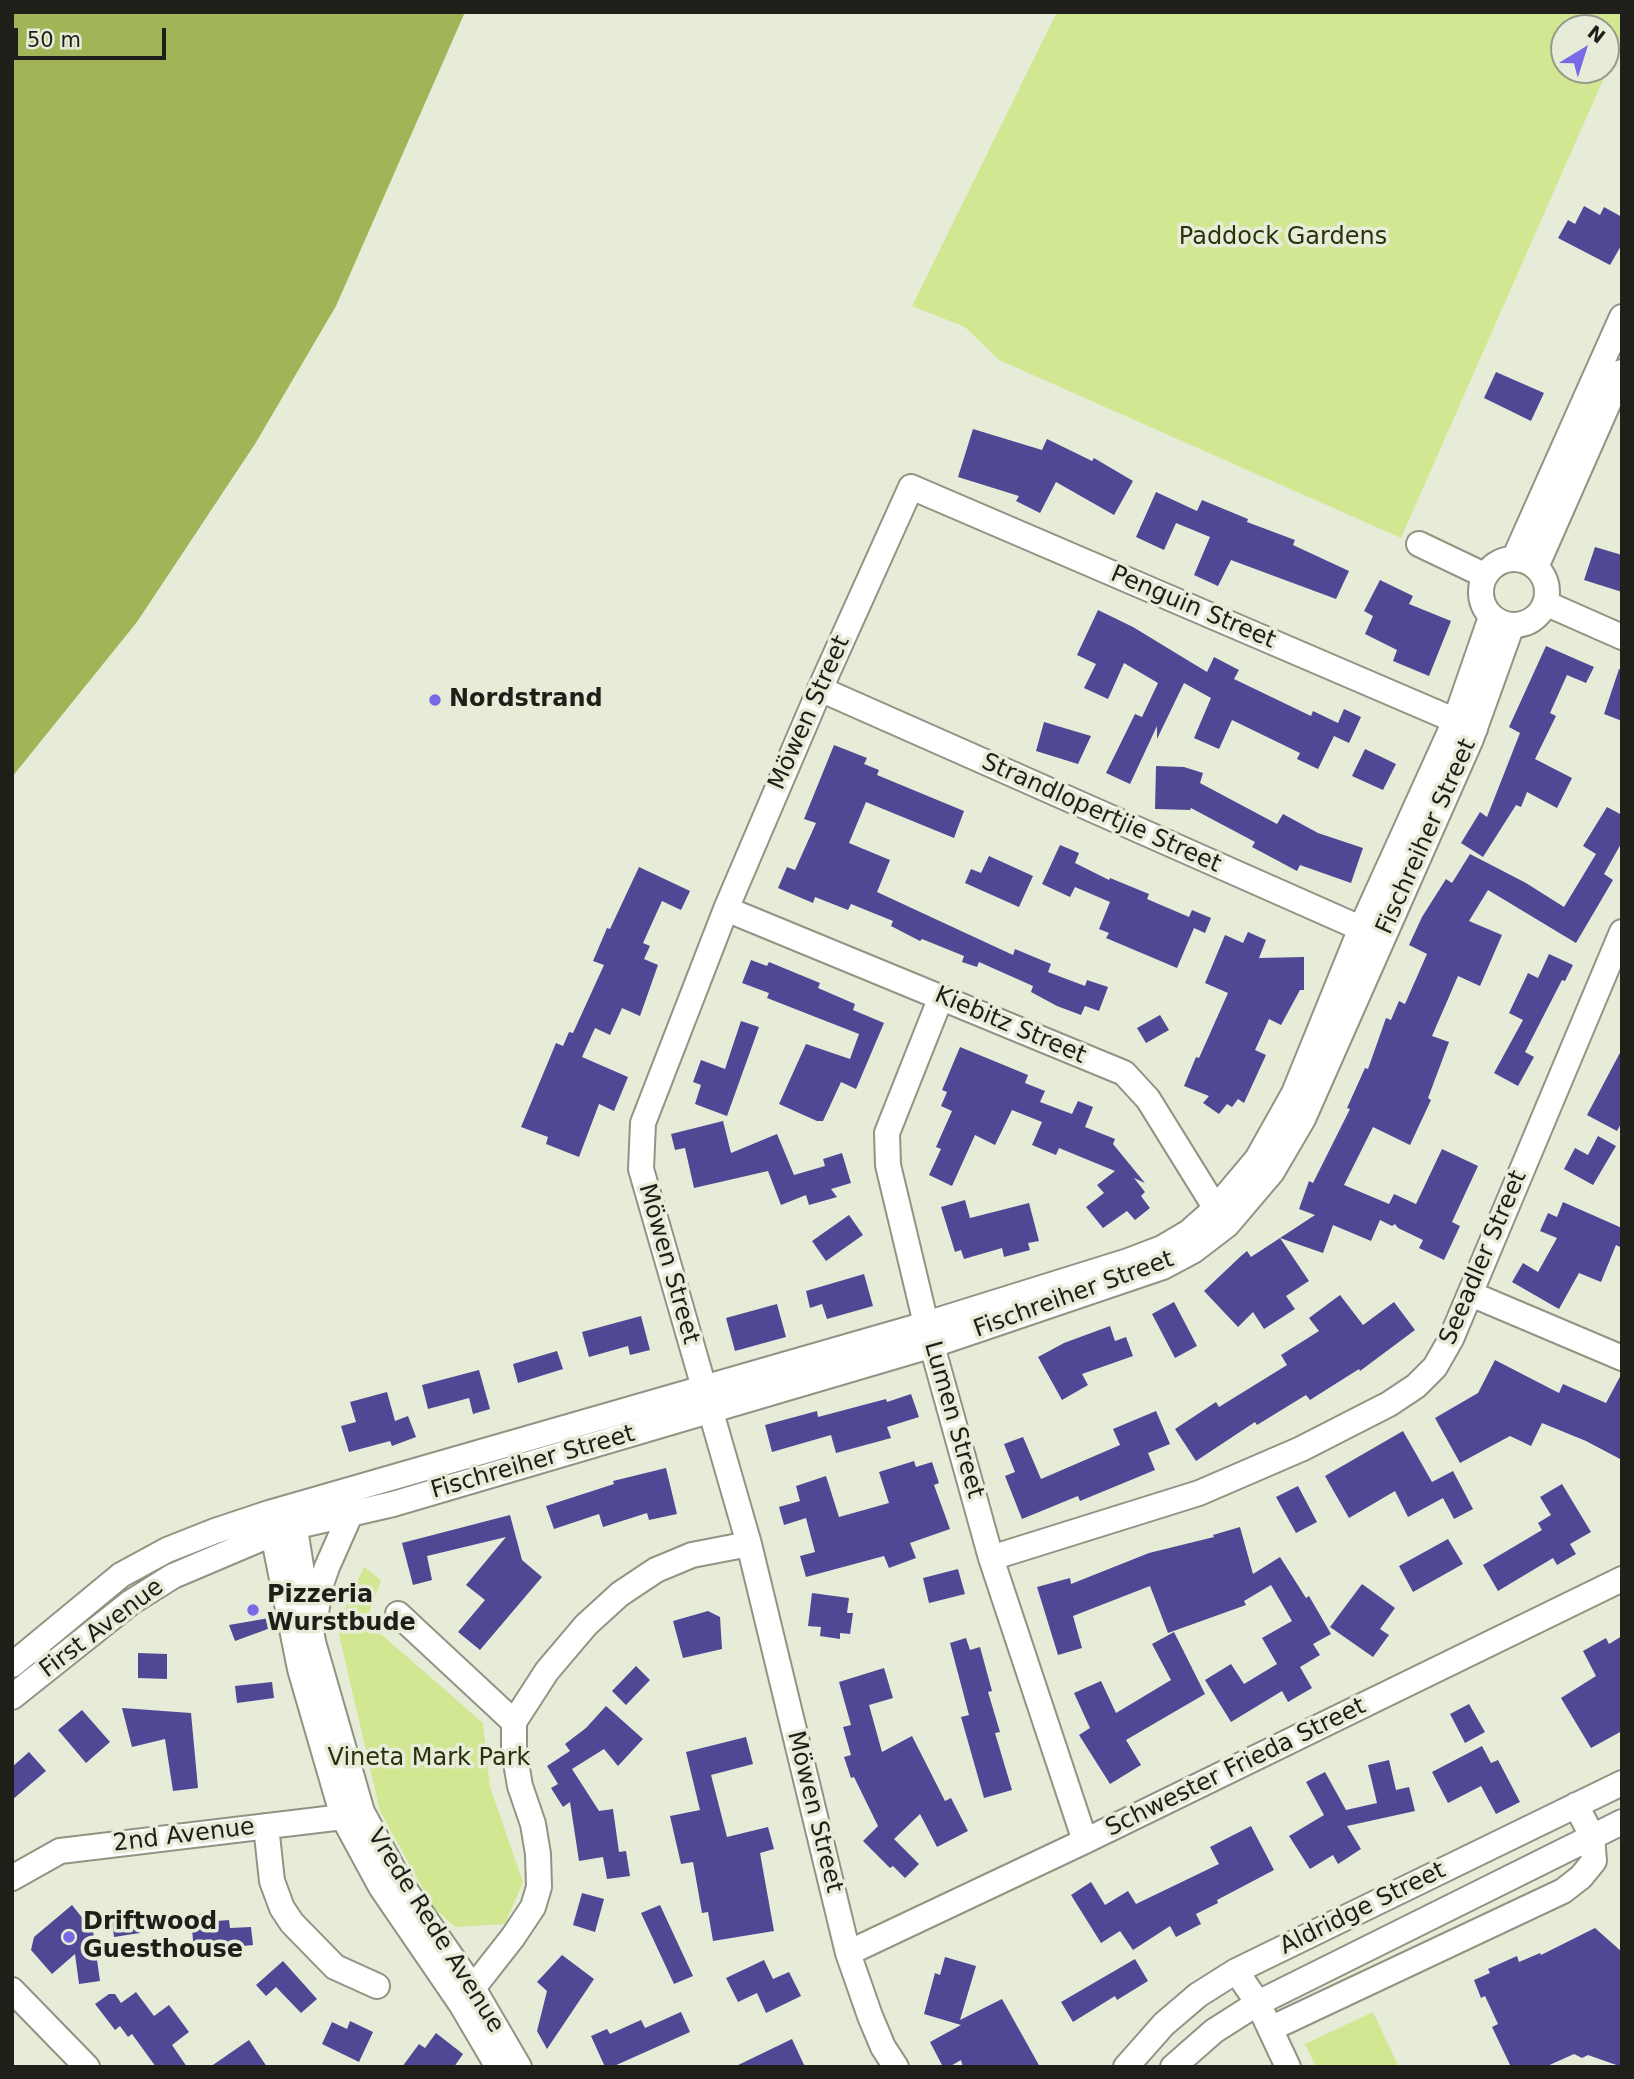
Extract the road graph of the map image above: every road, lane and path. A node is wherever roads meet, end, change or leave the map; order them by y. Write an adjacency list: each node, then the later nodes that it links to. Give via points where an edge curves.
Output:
1 (1622, 317): 5 (street)
2 (1622, 372): 5 (street)
3 (911, 487): 10 (street, Möwen Street); 11 (street, Penguin Street)
4 (1419, 544): 6 (street)
5 (1525, 563): 6 (street, via 1500,561); 7 (street, via 1546,584)
6 (1485, 575): 8 (street, via 1481,602)
7 (1545, 603): 8 (street, via 1539,615 1528,622); 9 (street)
8 (1502, 621): 11 (street, Fischreiher Street)
9 (1622, 638)
10 (820, 689): 12 (street, Möwen Street); 14 (street, Strandlopertjie Street)
11 (1465, 725): 14 (street, Fischreiher Street)
12 (726, 909): 15 (street, Kiebitz Street); 20 (street, Möwen Street, via 643,1123 641,1146 641,1169)
13 (1622, 932): 17 (street, Seeadler Street)
14 (1372, 933): 16 (street, Fischreiher Street, via 1294,1093)
15 (941, 997): 16 (street, Kiebitz Street, via 1124,1073 1148,1099); 18 (street, Lumen Street, via 887,1133 888,1165)
16 (1221, 1217): 18 (street, Fischreiher Street, via 1128,1261)
17 (1471, 1294): 19 (street); 24 (street, Seeadler Street, via 1435,1367 1389,1404 1199,1493)
18 (930, 1335): 20 (street, Fischreiher Street); 24 (street, Lumen Street)
19 (1622, 1358)
20 (708, 1400): 21 (street, Fischreiher Street); 22 (street, Fischreiher Street); 23 (street, Möwen Street)
21 (350, 1515): 22 (street, Fischreiher Street); 27 (street, via 320,1587)
22 (281, 1520): 27 (street, Vrede Rede Avenue); 28 (street, First Avenue, via 167,1550 121,1575); 29 (street, First Avenue, via 130,1603); 33 (street, Vrede Rede Avenue, via 300,1669)
23 (748, 1544): 30 (street, via 692,1555 656,1570 620,1594 547,1671); 39 (street, Möwen Street)
24 (991, 1558): 37 (street, Lumen Street)
25 (1622, 1579): 37 (street, Schwester Frieda Street)
26 (398, 1614): 30 (street)
27 (313, 1642): 33 (street, Vrede Rede Avenue)
28 (12, 1665)
29 (12, 1698)
30 (514, 1722): 42 (street, via 514,1751 533,1824 539,1886 533,1907)
31 (1622, 1783): 32 (street, Aldridge Street)
32 (1576, 1805): 36 (street); 40 (street, Aldridge Street)
33 (353, 1814): 35 (street, 2nd Avenue); 42 (street, Vrede Rede Avenue); 47 (street, Vrede Rede Avenue, via 382,1887)
34 (1622, 1822): 36 (street, Aldridge Street)
35 (266, 1826): 38 (street, 2nd Avenue, via 60,1851); 41 (street, via 272,1881 292,1923 335,1967)
36 (1592, 1836): 44 (street, Aldridge Street); 45 (street, via 1594,1861 1563,1891)
37 (1085, 1841): 39 (street, Schwester Frieda Street)
38 (12, 1878)
39 (848, 1953): 49 (street, Möwen Street, via 883,2047)
40 (1236, 1971): 44 (street); 50 (street, Aldridge Street, via 1164,2024)
41 (377, 1986)
42 (472, 1988): 48 (street, Vrede Rede Avenue)
43 (12, 1990): 46 (street)
44 (1258, 2003): 45 (street); 51 (street, Aldridge Street, via 1214,2031)
45 (1270, 2029): 52 (street)
46 (87, 2067)
47 (498, 2067)
48 (519, 2067)
49 (896, 2067)
50 (1126, 2067)
51 (1173, 2067)
52 (1288, 2067)

